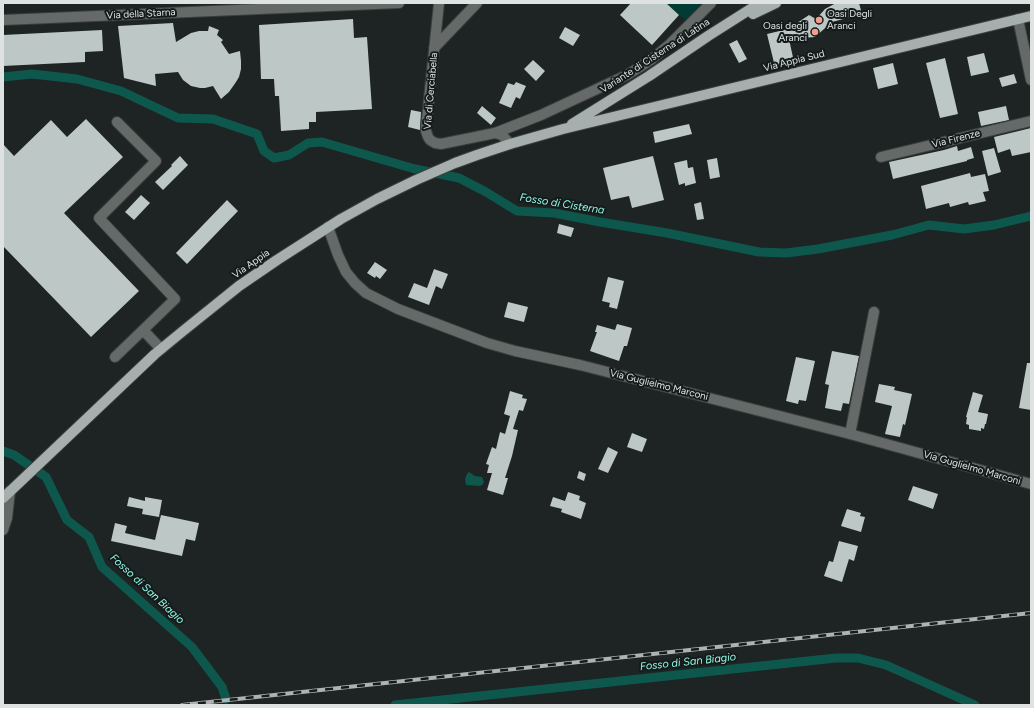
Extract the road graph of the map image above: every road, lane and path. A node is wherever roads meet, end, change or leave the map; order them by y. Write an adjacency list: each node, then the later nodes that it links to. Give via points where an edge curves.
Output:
1 (398, 3): 10 (street, Via della Starna)
2 (439, 3): 12 (street, Via di Cerciabella)
3 (477, 3): 12 (street)
4 (711, 3): 17 (street, via 674,41 640,67 554,109)
5 (751, 3): 11 (main road)
6 (760, 3): 11 (main road, Variante di Cisterna di Latina)
7 (776, 3): 11 (main road)
8 (1031, 16): 9 (main road, Via Appia Sud)
9 (1018, 19): 13 (street); 16 (main road, Via Appia Sud)
10 (3, 20)
11 (708, 36): 16 (main road, Variante di Cisterna di Latina)
12 (434, 48): 17 (street, Via di Cerciabella, via 426,128 430,140 442,144)
13 (1031, 80)
14 (1031, 121): 19 (street, Via Firenze)
15 (118, 122): 22 (street, via 156,161 99,218 175,299)
16 (563, 129): 18 (main road, Via Appia)
17 (495, 133): 18 (street, via 504,136)
18 (510, 144): 20 (main road, Via Appia, via 467,158 425,176)
19 (881, 157)
20 (328, 227): 23 (main road, Via Appia, via 251,278); 25 (street, Via Guglielmo Marconi, via 342,265 355,283 366,293 412,315 505,349 580,365)
21 (874, 312): 25 (street)
22 (144, 330): 23 (street); 24 (street)
23 (161, 349): 27 (main road, Via Appia)
24 (115, 357)
25 (850, 434): 26 (street, Via Guglielmo Marconi)
26 (1031, 484)
27 (7, 495): 28 (street, via 7,518)
28 (3, 530)

